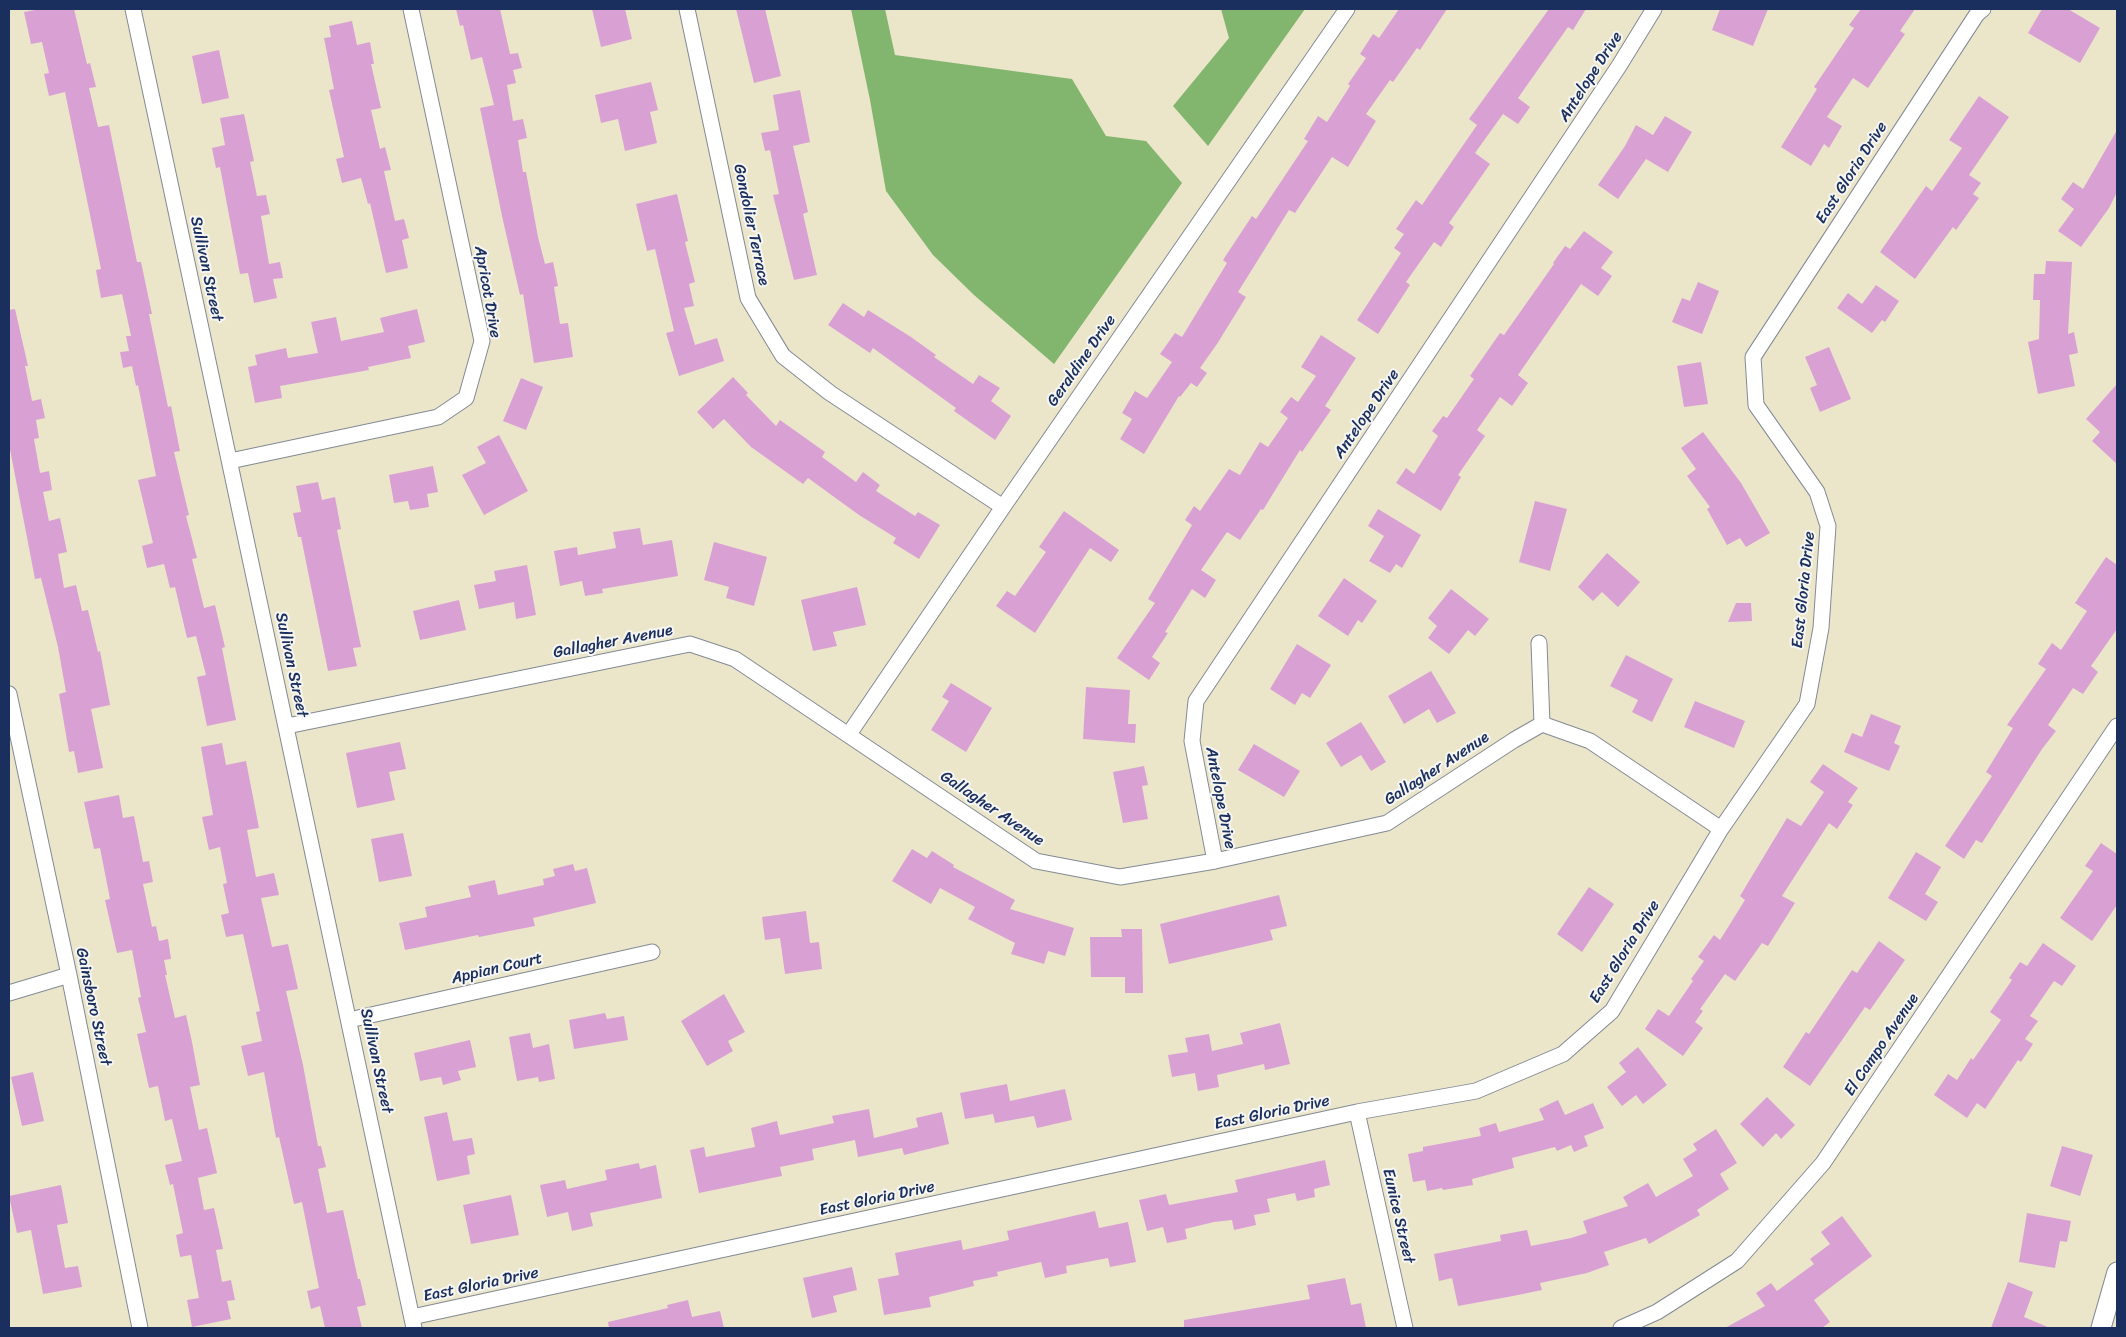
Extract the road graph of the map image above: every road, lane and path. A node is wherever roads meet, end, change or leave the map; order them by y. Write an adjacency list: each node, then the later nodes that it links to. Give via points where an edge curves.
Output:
1 (133, 9): 7 (street, Sullivan Street)
2 (411, 9): 7 (street, Apricot Drive, via 482,341 466,398 438,417)
3 (687, 9): 8 (street, Gondolier Terrace, via 748,298 783,356 830,393)
4 (1347, 9): 8 (street, Geraldine Drive)
5 (1654, 9): 16 (street, Antelope Drive, via 1196,701 1192,741)
6 (1983, 9): 15 (street, East Gloria Drive, via 1753,357 1756,405 1817,492 1828,526 1821,628 1807,704)
7 (230, 462): 12 (street, Sullivan Street)
8 (1002, 507): 14 (street, Geraldine Drive)
9 (1539, 643): 11 (street)
10 (9, 694): 18 (street, Gainsboro Street)
11 (1542, 724): 15 (street, via 1590,741); 16 (street, Gallagher Avenue, via 1388,823)
12 (287, 726): 14 (street, Gallagher Avenue, via 690,644 735,659); 20 (street, Sullivan Street)
13 (2117, 726): 26 (street, El Campo Avenue, via 1823,1163 1737,1261 1657,1312)
14 (849, 734): 16 (street, Gallagher Avenue, via 1036,861 1120,877)
15 (1721, 829): 21 (street, East Gloria Drive, via 1612,1011 1563,1054 1476,1091)
16 (1215, 862)
17 (652, 952): 20 (street, Appian Court)
18 (69, 975): 19 (street); 24 (street, Gainsboro Street)
19 (9, 993)
20 (349, 1020): 23 (street, Sullivan Street)
21 (1357, 1112): 23 (street, East Gloria Drive); 25 (street, Eunice Street)
22 (2117, 1272): 27 (street)
23 (413, 1323)
24 (140, 1328)
25 (1405, 1328)
26 (1621, 1328)
27 (2100, 1328)

